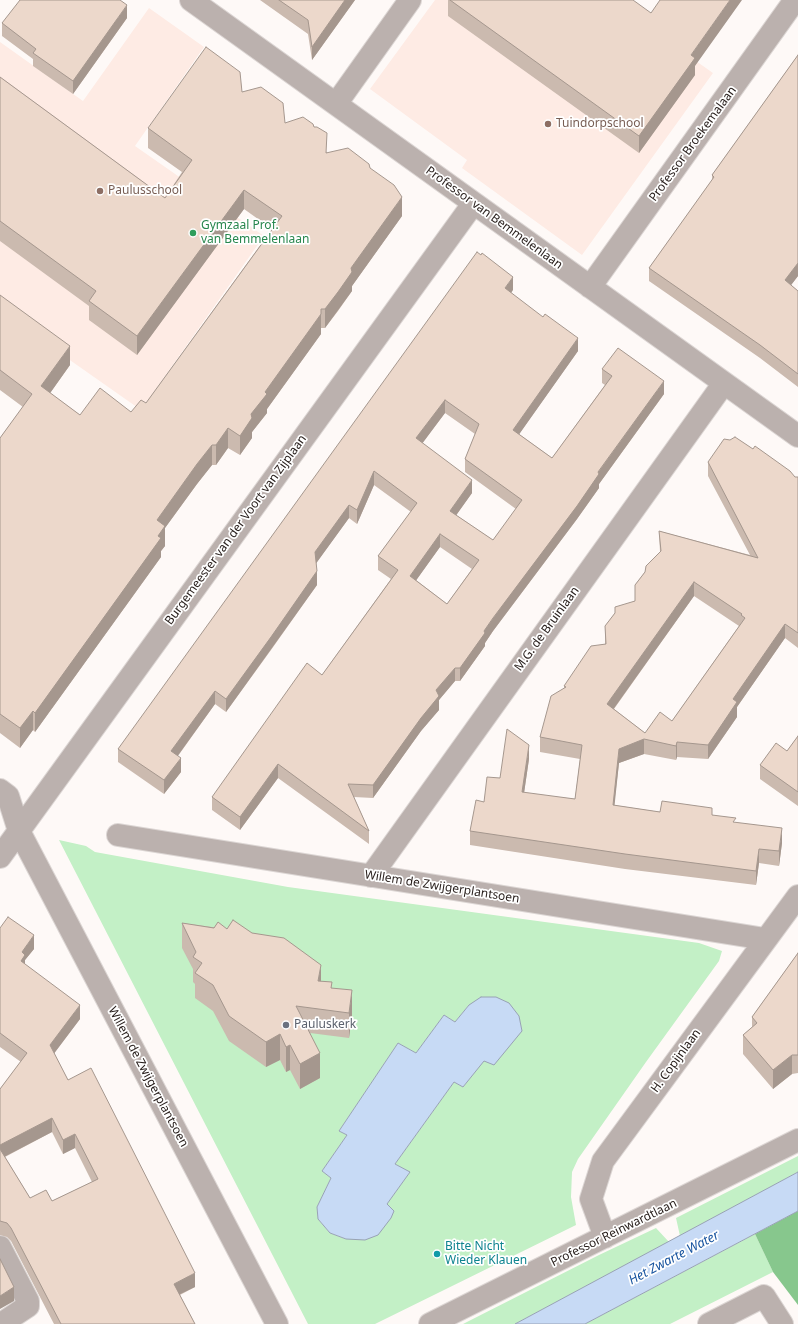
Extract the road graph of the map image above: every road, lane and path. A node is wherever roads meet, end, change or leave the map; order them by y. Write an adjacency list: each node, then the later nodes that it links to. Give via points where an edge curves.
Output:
1 (191, 0): 4 (street, Professor van Bemmelenlaan)
2 (410, 0): 4 (street)
3 (796, 0): 6 (street, Professor Broekemalaan)
4 (336, 104): 5 (street, Professor van Bemmelenlaan)
5 (473, 204): 6 (street, Professor van Bemmelenlaan); 10 (street, Burgemeester van der Voort van Zijplaan)
6 (590, 287): 7 (street, Professor van Bemmelenlaan)
7 (724, 383): 8 (street, Professor van Bemmelenlaan); 13 (street, M.G. de Bruinlaan)
8 (798, 436)
9 (0, 790): 10 (street, Willem de Zwijgerplantsoen, via 8,796)
10 (10, 829): 12 (street, Burgemeester van der Voort van Zijplaan); 20 (street, Willem de Zwijgerplantsoen)
11 (118, 835): 13 (street, Willem de Zwijgerplantsoen)
12 (0, 857)
13 (371, 876): 15 (street, Willem de Zwijgerplantsoen)
14 (798, 896): 15 (street, H. Copijnlaan)
15 (766, 939): 17 (street, H. Copijnlaan, via 603,1161 591,1199)
16 (798, 1140): 17 (street, Professor Reinwardtlaan)
17 (605, 1237): 21 (street, Professor Reinwardtlaan)
18 (0, 1247): 19 (street, via 28,1300 28,1306)
19 (1, 1324)
20 (276, 1324)
21 (430, 1324)
22 (709, 1324): 23 (street, via 764,1296)
23 (782, 1324)

